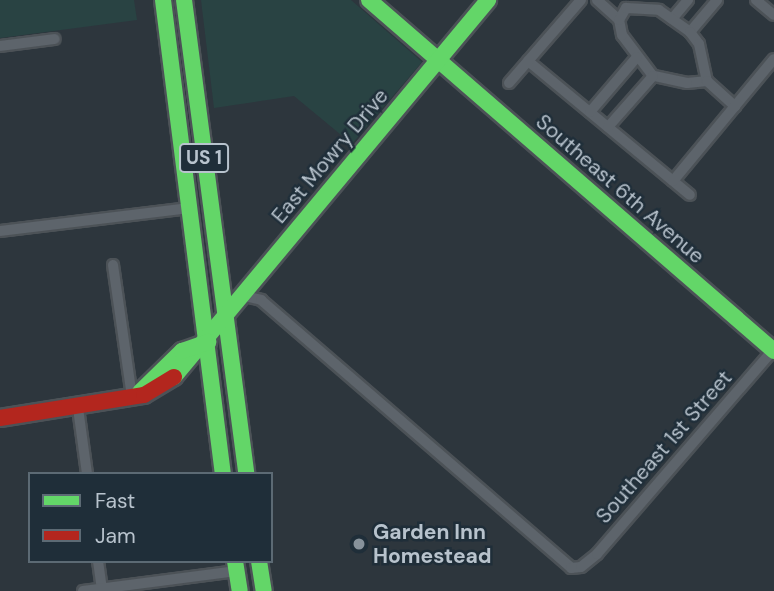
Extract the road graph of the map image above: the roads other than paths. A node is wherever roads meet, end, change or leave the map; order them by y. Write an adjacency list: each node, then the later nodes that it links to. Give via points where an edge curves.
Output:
1 (163, 0): 30 (main road, US 1)
2 (184, 0): 36 (main road, US 1)
3 (369, 0): 19 (main road, Southeast 6th Avenue)
4 (488, 0): 19 (main road, East Mowry Drive)
5 (581, 0): 21 (street)
6 (597, 0): 14 (street)
7 (617, 0): 11 (street)
8 (688, 0): 13 (street)
9 (717, 0): 15 (street)
10 (756, 0): 12 (street)
11 (626, 8): 13 (street, via 659,10); 14 (street)
12 (774, 15)
13 (672, 19): 15 (street)
14 (620, 20): 18 (street, via 622,35)
15 (690, 32): 23 (street, via 699,44)
16 (55, 39): 17 (street)
17 (0, 46)
18 (637, 57): 22 (street); 26 (street)
19 (438, 59): 33 (main road, East Mowry Drive); 38 (main road, Southeast 6th Avenue)
20 (774, 60): 25 (street)
21 (528, 61): 24 (street); 26 (street)
22 (653, 76): 23 (street, via 687,83); 27 (street)
23 (707, 81): 25 (street)
24 (509, 82)
25 (735, 106): 28 (street)
26 (590, 112): 27 (street)
27 (608, 127): 28 (street)
28 (673, 181): 29 (street)
29 (690, 195)
30 (191, 208): 31 (street); 37 (main road, US 1)
31 (0, 231)
32 (113, 265): 39 (street, via 129,380)
33 (254, 278): 34 (main road, East Mowry Drive); 35 (street)
34 (240, 295): 35 (street); 36 (main road, East Mowry Drive)
35 (261, 300): 38 (street, Southeast 1st Street, via 561,563 581,567 597,555)
36 (225, 316): 37 (main road, East Mowry Drive); 44 (main road, US 1)
37 (208, 342): 39 (main road, via 183,351); 43 (main road, US 1)
38 (774, 351)
39 (136, 396): 40 (main road)
40 (78, 408): 41 (main road); 42 (street)
41 (0, 418)
42 (87, 472)
43 (223, 472)
44 (246, 472)
45 (98, 563): 49 (street)
46 (258, 563): 52 (main road)
47 (236, 566): 48 (street); 51 (main road)
48 (158, 586): 49 (street)
49 (102, 590): 50 (street)
50 (83, 591)
51 (240, 591)
52 (264, 591)

